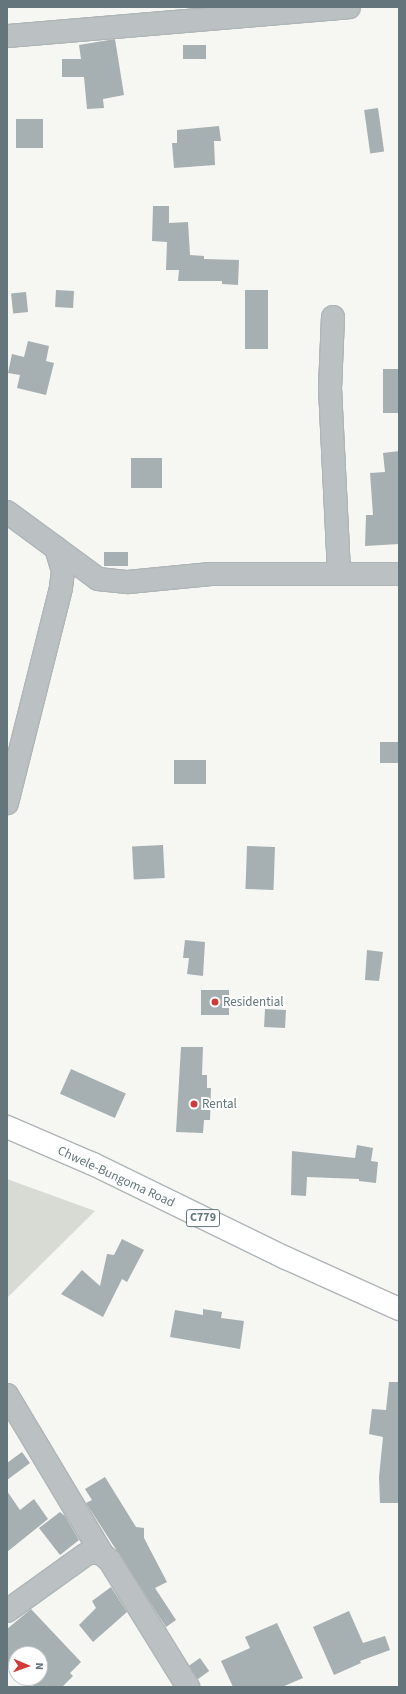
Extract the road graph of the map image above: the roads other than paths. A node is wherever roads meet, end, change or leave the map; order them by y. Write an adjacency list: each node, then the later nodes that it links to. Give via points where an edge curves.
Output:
1 (349, 7): 2 (street)
2 (7, 36)
3 (333, 317): 6 (street, via 330,388)
4 (7, 512): 5 (street)
5 (56, 548): 6 (street, via 98,579 128,582 211,574); 8 (street, via 63,570 61,588)
6 (339, 574): 7 (street)
7 (399, 574)
8 (7, 803)
9 (7, 1127): 10 (main road, Chwele-Bungoma Road / C779, via 93,1164 286,1258)
10 (399, 1309)
11 (7, 1395): 12 (street)
12 (102, 1554): 13 (street, via 91,1552 85,1555); 14 (street, via 110,1561)
13 (7, 1611)
14 (188, 1687)

